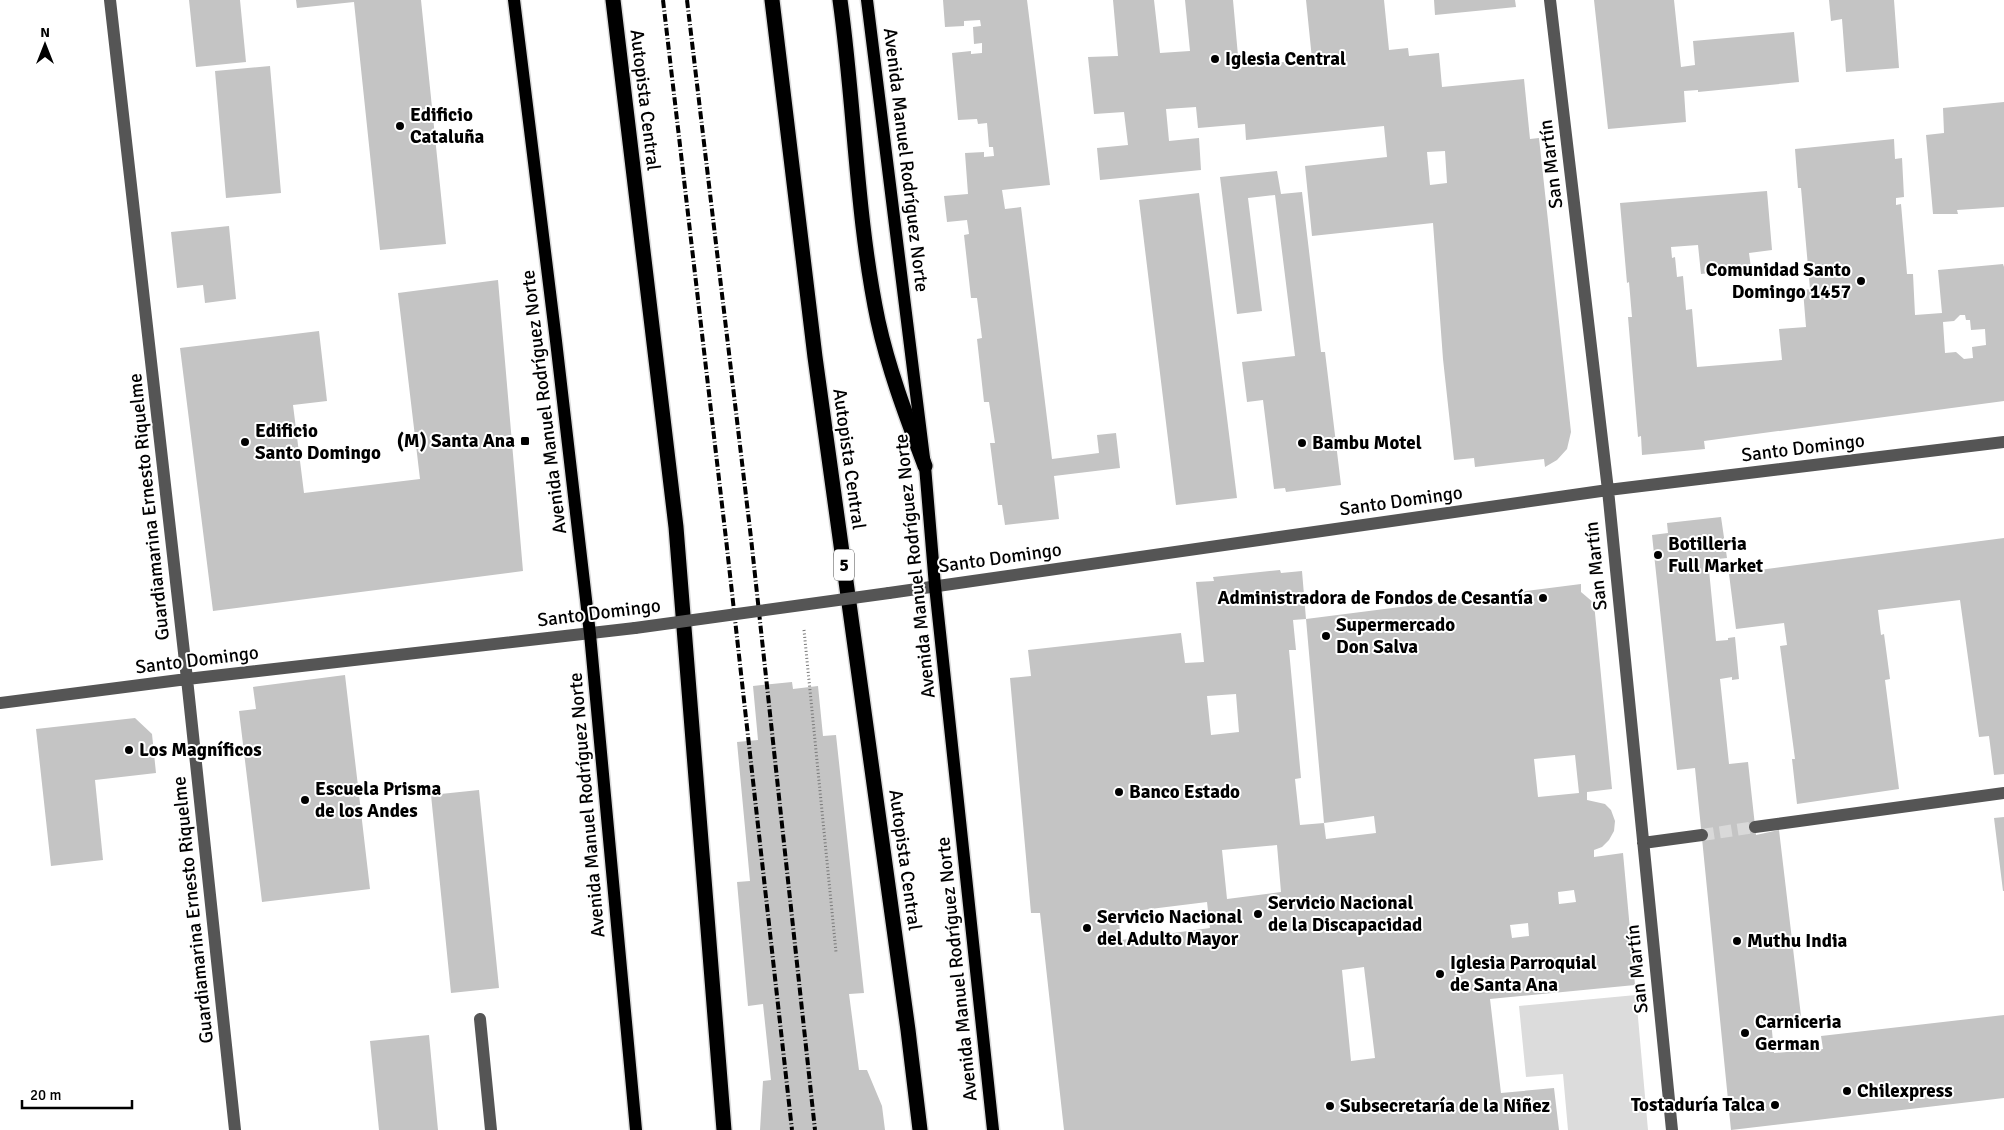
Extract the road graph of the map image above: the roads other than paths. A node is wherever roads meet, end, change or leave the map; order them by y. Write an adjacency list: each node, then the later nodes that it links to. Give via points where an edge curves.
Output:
1 (110, 0): 13 (street, Guardiamarina Ernesto Riquelme)
2 (514, 0): 12 (main road, Avenida Manuel Rodríguez Norte)
3 (613, 0): 23 (highway, Autopista Central, via 676,527)
4 (772, 0): 24 (highway, Autopista Central / 5, via 809,308)
5 (840, 0): 9 (highway, via 868,264 878,323 894,383)
6 (867, 0): 9 (main road, Avenida Manuel Rodríguez Norte)
7 (1550, 0): 10 (street, San Martín)
8 (2004, 442): 10 (street, Santo Domingo)
9 (925, 466): 11 (main road, Avenida Manuel Rodríguez Norte)
10 (1608, 490): 11 (street, Santo Domingo); 18 (street, San Martín)
11 (936, 586): 12 (street, Santo Domingo, bridge); 25 (main road, Avenida Manuel Rodríguez Norte)
12 (590, 634): 13 (street, Santo Domingo); 22 (main road, Avenida Manuel Rodríguez Norte)
13 (187, 678): 14 (street, Santo Domingo); 20 (street, Guardiamarina Ernesto Riquelme)
14 (0, 704)
15 (2004, 793): 16 (street)
16 (1755, 827)
17 (1702, 835): 18 (street)
18 (1643, 843): 26 (street, San Martín)
19 (480, 1018): 21 (street)
20 (235, 1130)
21 (491, 1130)
22 (636, 1130)
23 (724, 1130)
24 (920, 1130)
25 (993, 1130)
26 (1672, 1130)

